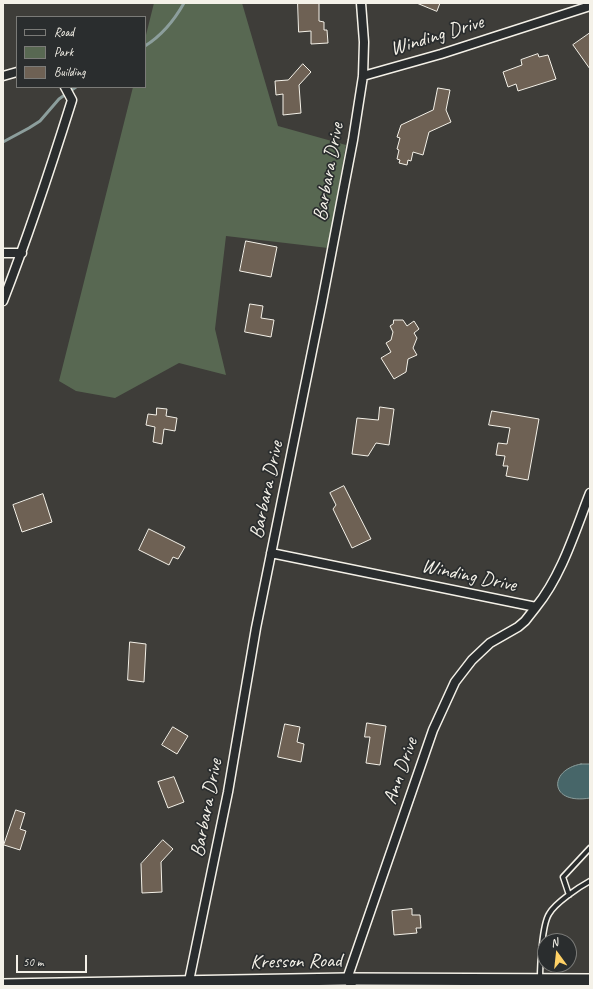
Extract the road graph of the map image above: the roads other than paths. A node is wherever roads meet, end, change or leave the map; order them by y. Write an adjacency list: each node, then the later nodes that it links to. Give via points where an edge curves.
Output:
1 (362, 3): 5 (street, Barbara Drive)
2 (590, 6): 5 (street, Winding Drive)
3 (16, 72): 4 (street)
4 (3, 76)
5 (363, 76): 11 (street, Barbara Drive, via 322,302)
6 (66, 88): 8 (street, via 72,100)
7 (3, 253): 8 (street)
8 (22, 253): 9 (street)
9 (3, 300)
10 (590, 493): 12 (street, Winding Drive, via 559,569)
11 (271, 553): 12 (street, Winding Drive); 18 (street, Barbara Drive, via 228,792)
12 (536, 607): 19 (street, Ann Drive, via 518,627 490,643 472,660 456,682 433,730)
13 (590, 848): 15 (lane, via 563,877)
14 (590, 881): 15 (lane)
15 (569, 895): 16 (lane, via 548,915)
16 (540, 979): 17 (street, Kresson Road); 19 (street, Kresson Road)
17 (590, 980)
18 (189, 981): 19 (street, Kresson Road); 22 (street, Kresson Road)
19 (350, 982)
20 (3, 985): 21 (street, Kresson Road)
21 (78, 985): 22 (street, Kresson Road)
22 (122, 985)

